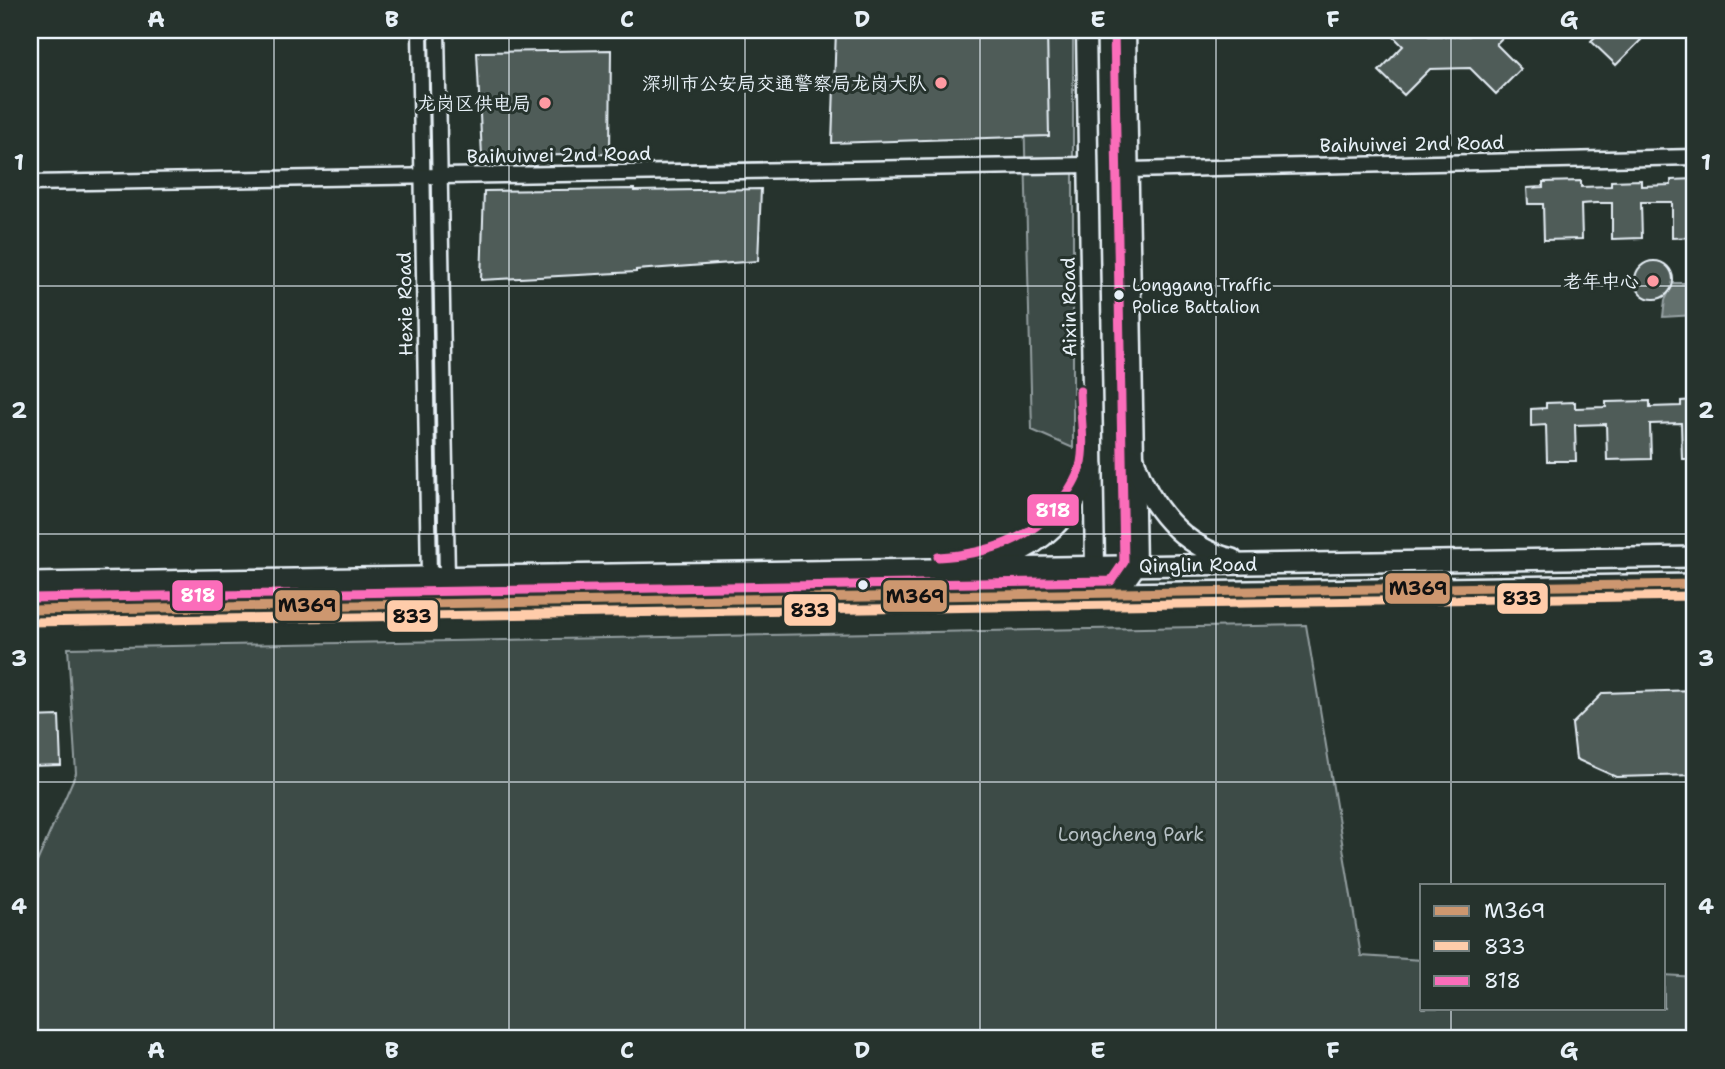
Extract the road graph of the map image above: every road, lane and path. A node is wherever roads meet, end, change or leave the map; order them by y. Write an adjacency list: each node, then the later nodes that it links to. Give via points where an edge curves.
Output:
1 (420, 30): 9 (street, Hexie Road)
2 (437, 30): 8 (street, Hexie Road)
3 (1086, 30): 6 (street, Aixin Road)
4 (1126, 30): 7 (street)
5 (1695, 157): 7 (street, Baihuiwei 2nd Road)
6 (1088, 165): 8 (street, Baihuiwei 2nd Road); 12 (street, Aixin Road)
7 (1129, 170): 11 (street)
8 (440, 176): 9 (street, Baihuiwei 2nd Road); 18 (street, Hexie Road)
9 (422, 177): 10 (street, Baihuiwei 2nd Road); 18 (street, Hexie Road)
10 (30, 183)
11 (1134, 459): 14 (main road, via 1141,480 1168,522 1218,556); 16 (street)
12 (1093, 467): 15 (street, Aixin Road); 17 (main road, via 1070,510 1044,536 1006,559)
13 (1695, 557): 14 (main road, Qinglin Road)
14 (1253, 564): 16 (main road, Qinglin Road)
15 (1095, 566): 16 (main road, Qinglin Road); 17 (main road, Qinglin Road); 21 (street)
16 (1136, 566): 21 (street)
17 (969, 569): 18 (main road, Qinglin Road)
18 (438, 577): 19 (main road, Qinglin Road)
19 (30, 583)
20 (1695, 584): 21 (main road, Qinglin Road)
21 (1117, 593): 22 (main road, Qinglin Road)
22 (30, 610)

